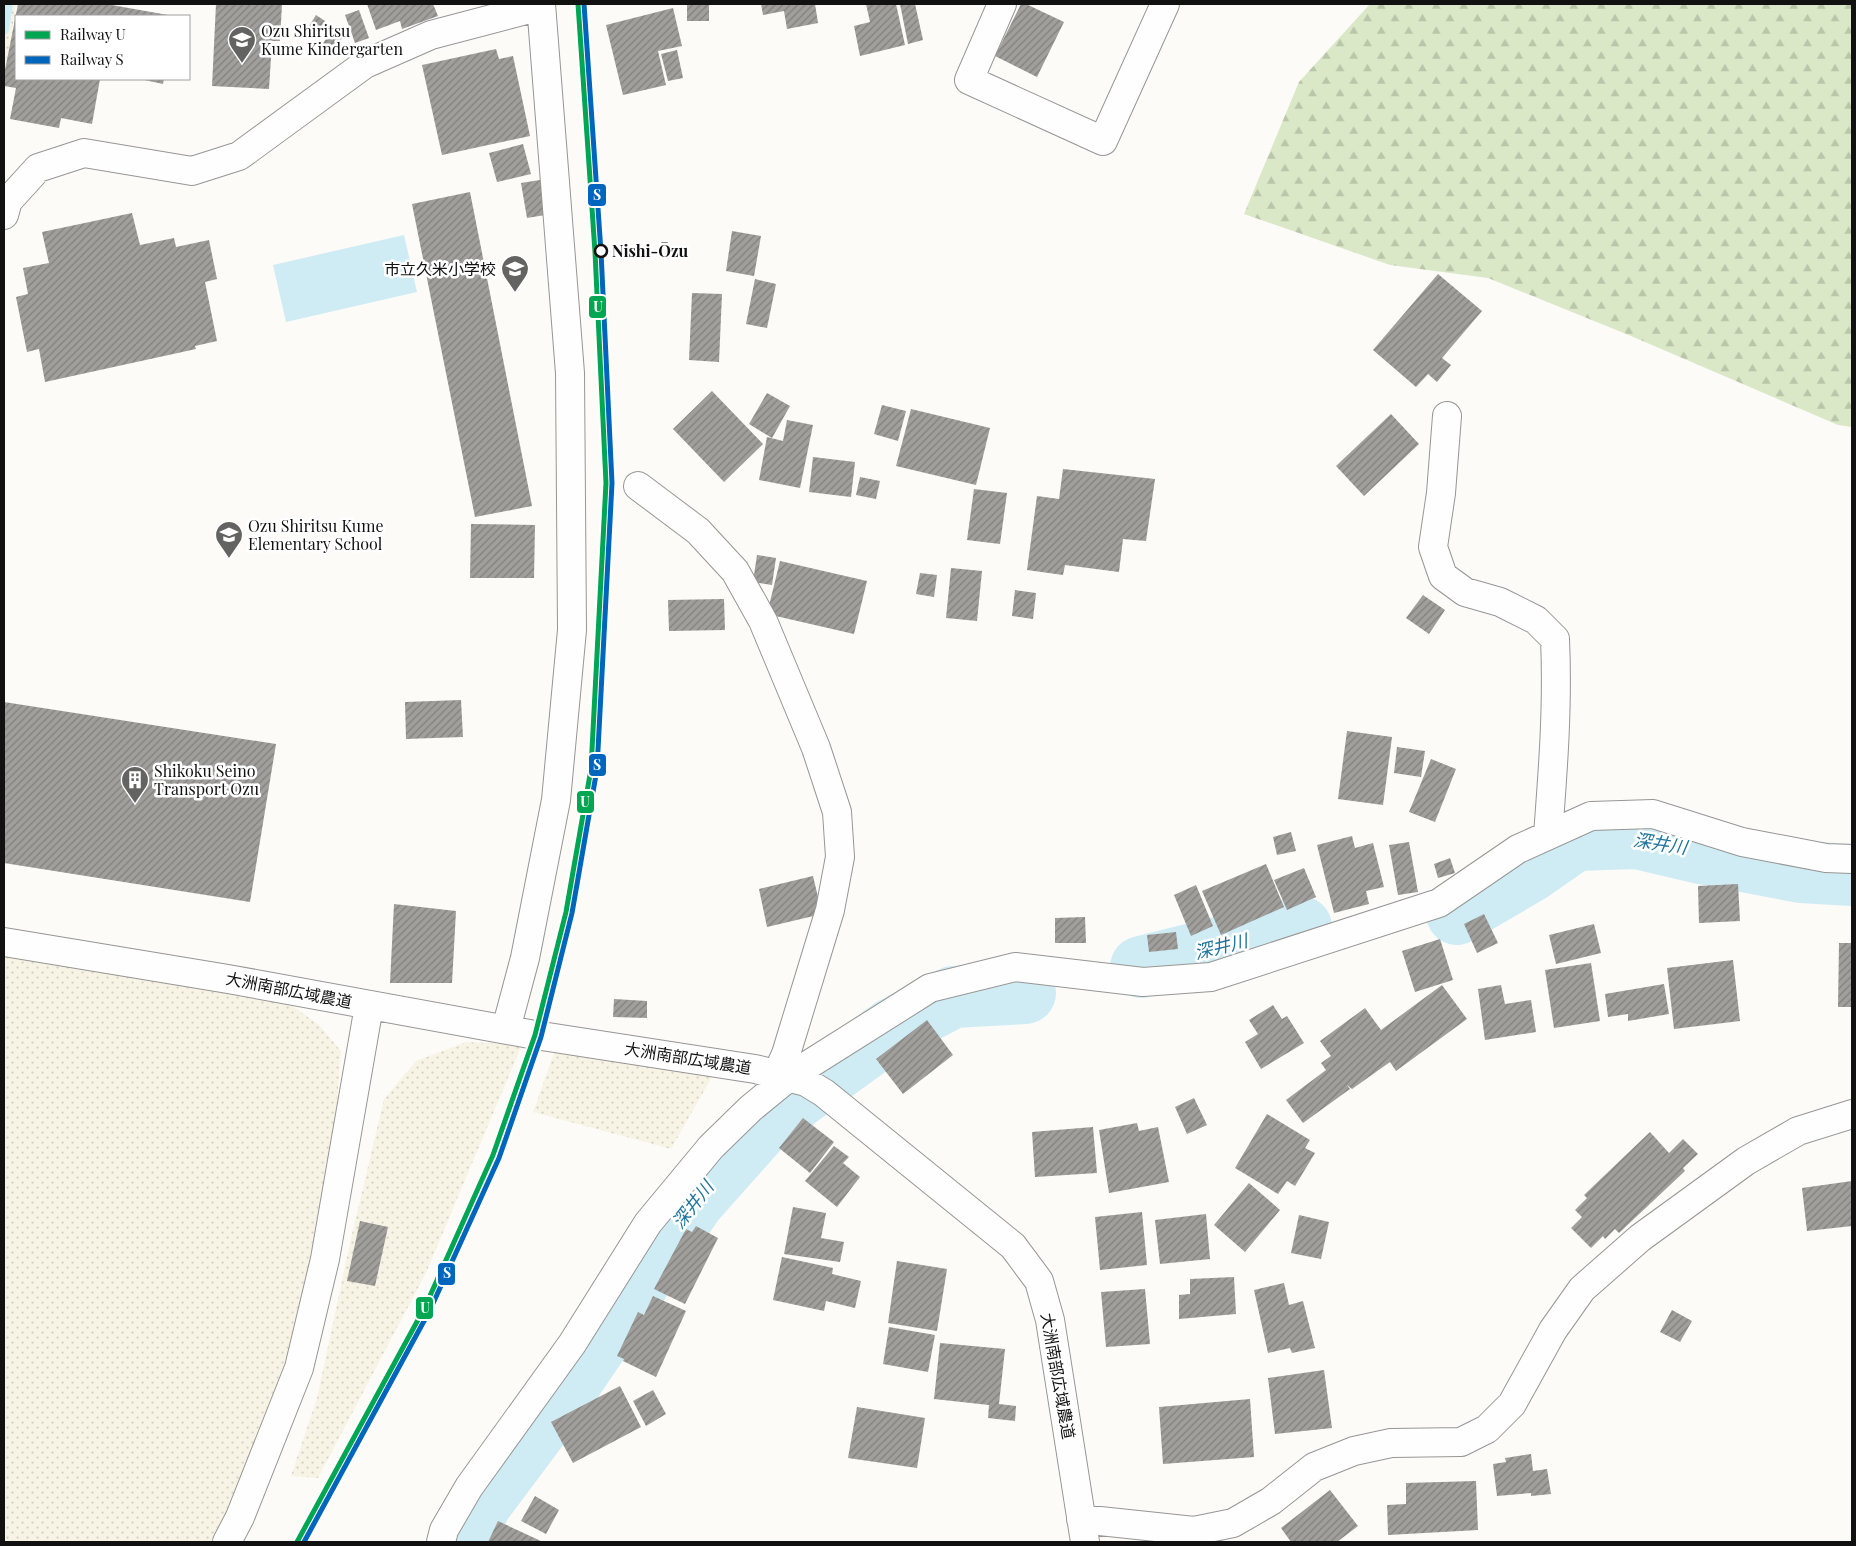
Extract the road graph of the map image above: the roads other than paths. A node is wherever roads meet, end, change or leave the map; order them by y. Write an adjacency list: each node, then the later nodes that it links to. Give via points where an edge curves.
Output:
1 (1002, 4): 2 (street, via 969,80 1102,141)
2 (1165, 4)
3 (541, 5): 4 (street, via 432,35 365,64 238,156 192,171 84,154 38,168 8,201); 11 (street, via 570,372 572,630 556,800 525,958)
4 (4, 215)
5 (1447, 416): 7 (street, via 1433,547 1443,576 1465,592 1500,602 1536,620 1555,639 1555,746)
6 (638, 486): 12 (street, via 698,531 736,571 763,621 816,748 837,812 840,857 830,910 786,1054)
7 (1548, 835): 8 (street, via 1591,816 1653,814 1742,842 1826,858); 12 (street, via 1518,849 1440,903 1210,977 1143,982 1015,967 930,988)
8 (1852, 858)
9 (4, 942): 10 (street, 大洲南部広域農道)
10 (370, 1006): 11 (street, 大洲南部広域農道); 15 (street, via 325,1259 299,1368)
11 (506, 1029): 12 (street, 大洲南部広域農道)
12 (799, 1081): 14 (street, 大洲南部広域農道, via 1013,1246 1038,1280 1050,1320); 16 (street, via 751,1108 711,1147 648,1224 572,1344 469,1487 444,1530)
13 (1852, 1114): 14 (street, via 1798,1131 1746,1161 1640,1238 1582,1289 1553,1330 1512,1404 1487,1429 1461,1442 1391,1443 1354,1452 1314,1467 1271,1501 1223,1525 1194,1531)
14 (1083, 1530)
15 (227, 1542)
16 (441, 1542)

